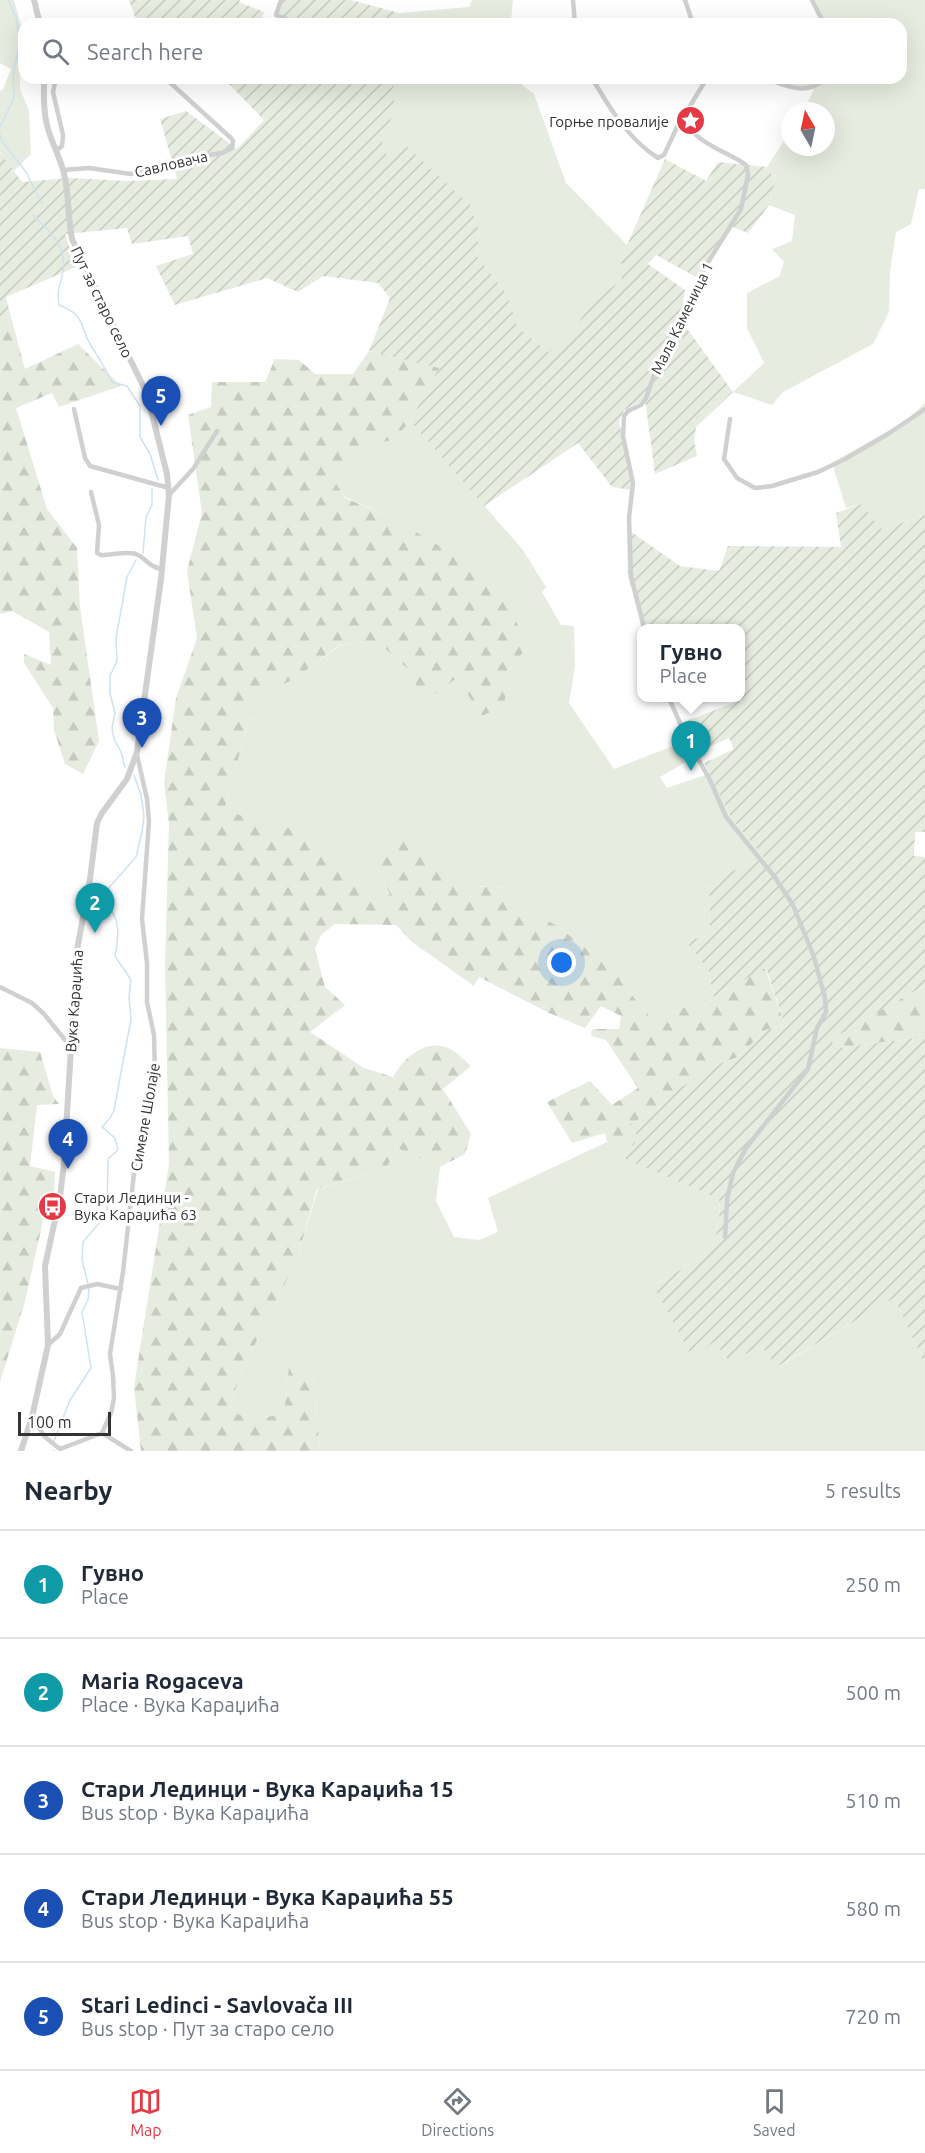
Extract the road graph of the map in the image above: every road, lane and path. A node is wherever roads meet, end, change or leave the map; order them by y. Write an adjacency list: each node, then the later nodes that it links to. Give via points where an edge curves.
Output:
1 (34, 0): 6 (street)
2 (281, 0): 7 (street, via 276,15)
3 (573, 0): 8 (street)
4 (685, 0): 9 (street)
5 (812, 0): 10 (street)
6 (38, 18)
7 (284, 18)
8 (574, 18)
9 (691, 18)
10 (822, 18)
11 (44, 84): 19 (street, Пут за старо село, via 44,107)
12 (55, 84): 19 (street, via 63,135 62,146)
13 (172, 84): 20 (street, Савловача, via 231,138 232,148 131,174 89,168)
14 (596, 84): 18 (street, via 634,138 658,158 664,155)
15 (703, 84): 18 (street)
16 (780, 84): 17 (street, via 805,89)
17 (820, 84)
18 (684, 116): 28 (street, Мала Каменица 1, via 691,130 746,165 748,175 741,209 704,269 646,398 624,416 623,436 633,483 630,556)
19 (57, 150): 20 (street, Пут за старо село)
20 (63, 170): 25 (street, Пут за старо село, via 72,239 147,394)
21 (74, 409): 25 (street, via 90,466)
22 (925, 409): 23 (street, via 818,472 755,488 737,478 724,459)
23 (730, 419)
24 (217, 431): 25 (street, via 193,469)
25 (169, 491): 27 (street, Вука Караџића)
26 (91, 492): 27 (street, via 99,525 97,553 133,553)
27 (161, 569): 30 (street, Вука Караџића)
28 (643, 624)
29 (671, 702): 33 (street, via 726,817 793,905 825,998 826,1012 817,1028 808,1069 746,1148 733,1173 727,1200)
30 (136, 752): 32 (street, Вука Караџића, via 127,779 97,824 77,950); 34 (street, Симеле Шолаје, via 149,821 142,919 155,1076 136,1155)
31 (0, 987): 32 (street, via 33,1003)
32 (70, 1046): 35 (street, Вука Караџића, via 64,1163 45,1266)
33 (726, 1237)
34 (121, 1289): 35 (street, via 85,1286 77,1294 60,1334); 37 (street, Симеле Шолаје, via 110,1354 114,1398)
35 (48, 1345): 36 (street, Вука Караџића)
36 (32, 1417): 38 (street, via 45,1437); 39 (street, Вука Караџића)
37 (102, 1433): 38 (street); 40 (street)
38 (60, 1450)
39 (21, 1451)
40 (131, 1451)

